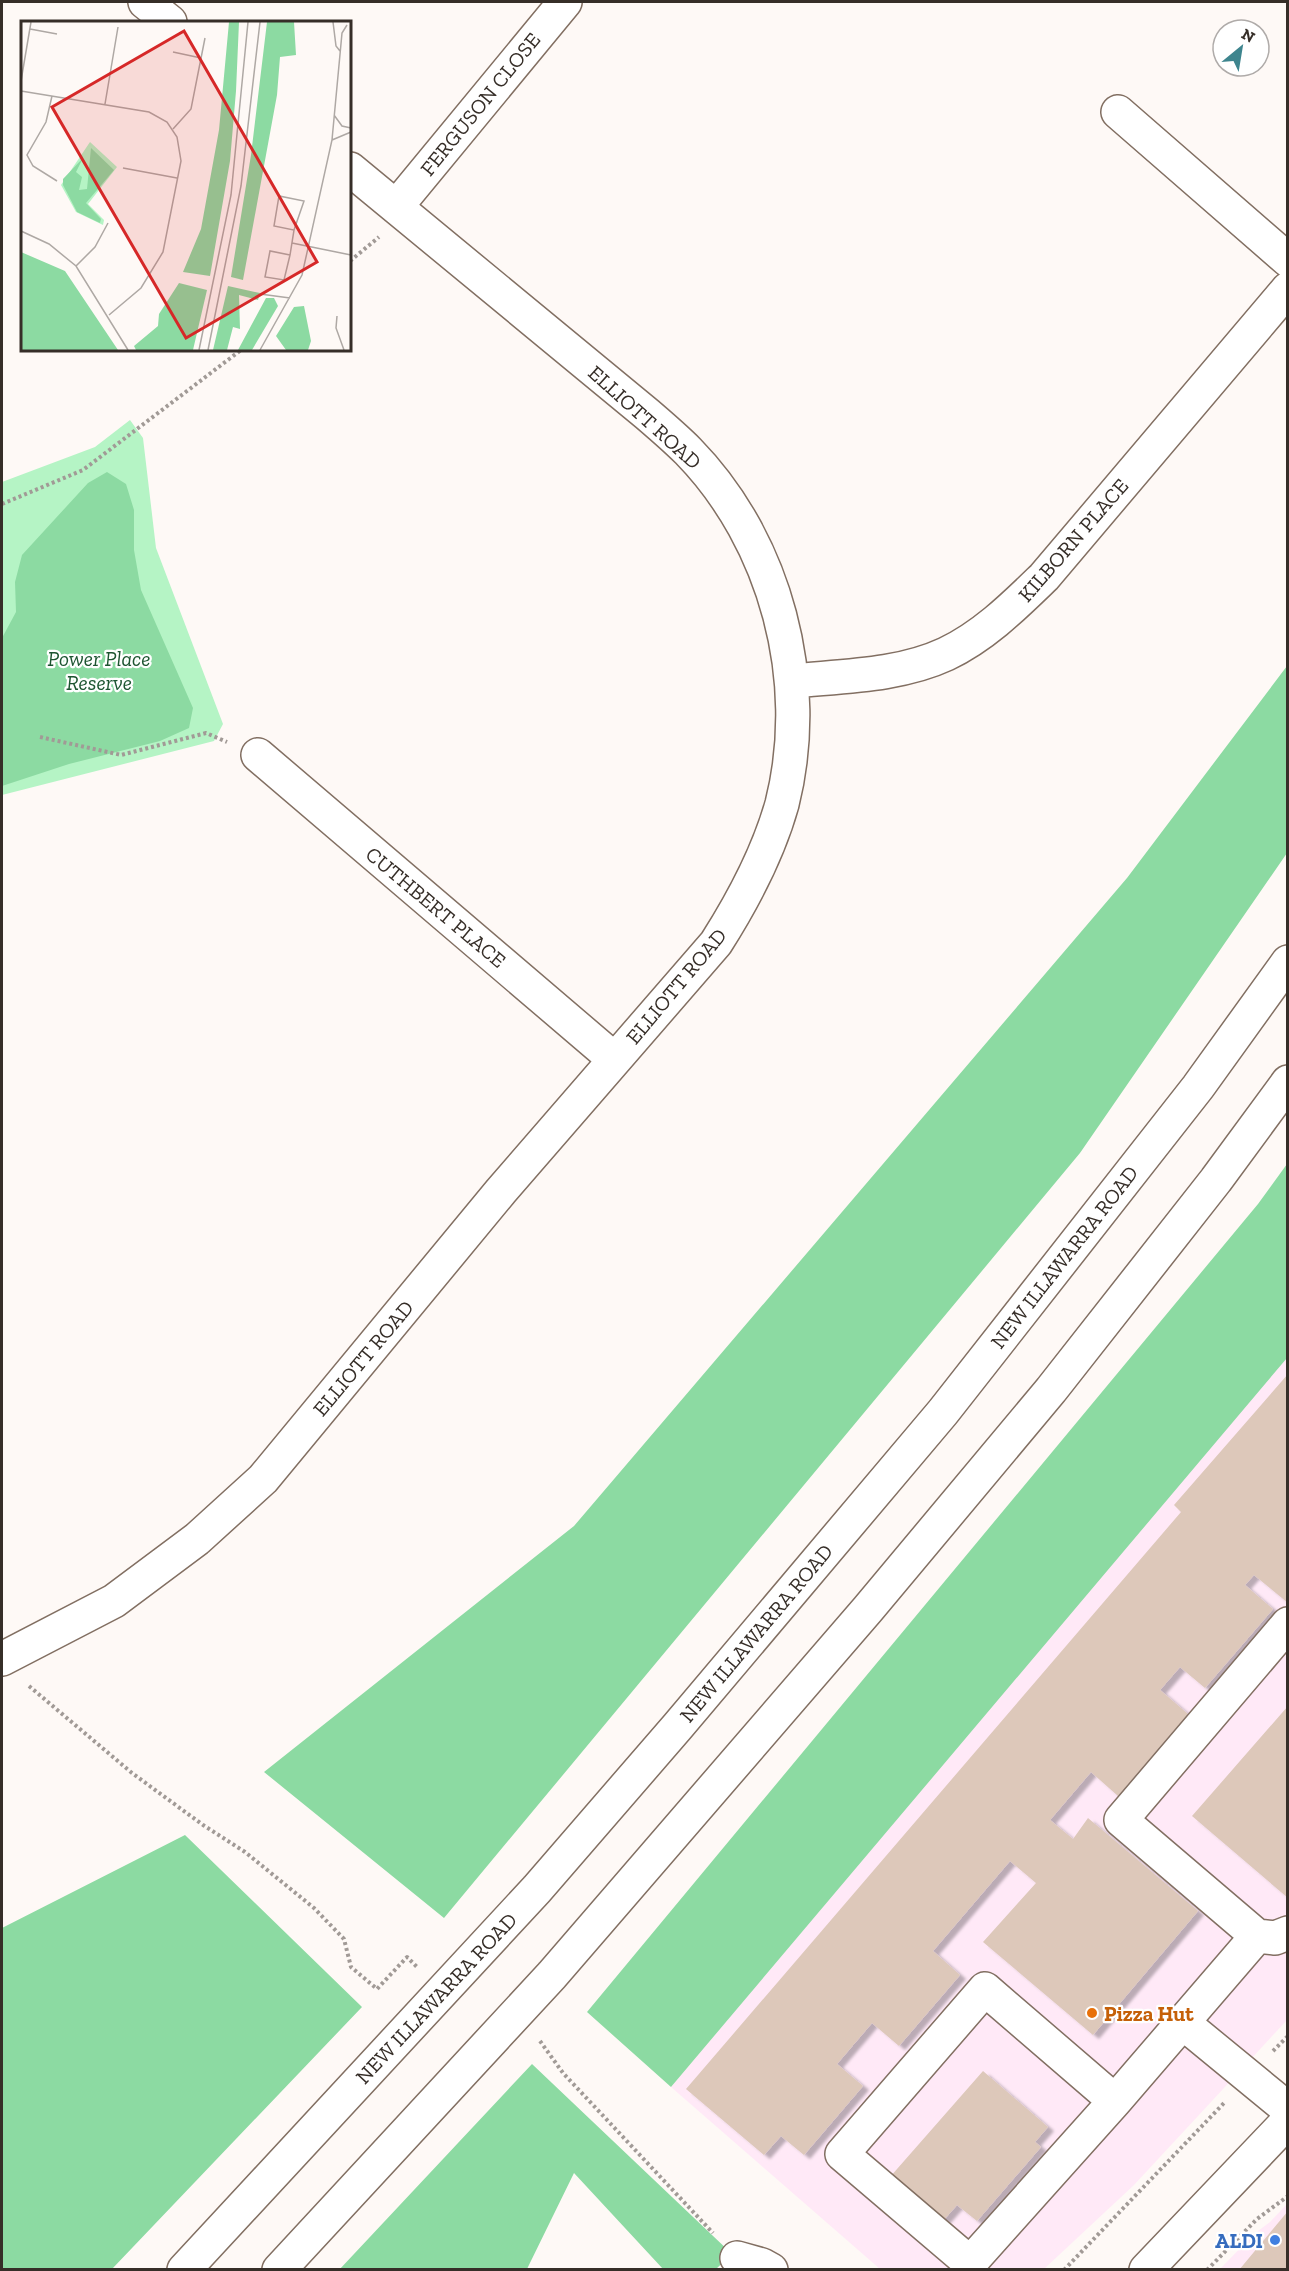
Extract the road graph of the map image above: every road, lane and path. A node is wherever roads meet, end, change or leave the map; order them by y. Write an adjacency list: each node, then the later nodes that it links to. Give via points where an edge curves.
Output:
1 (144, 2): 3 (main road)
2 (565, 2): 6 (main road, FERGUSON CLOSE)
3 (169, 21)
4 (1118, 112): 7 (main road)
5 (351, 171): 6 (main road, ELLIOTT ROAD)
6 (396, 207): 11 (main road, ELLIOTT ROAD, via 688,451 725,497 754,546 776,600)
7 (1287, 260)
8 (1287, 289): 11 (main road, KILBORN PLACE, via 1044,577 980,634 945,654 906,668)
9 (240, 351): 10 (path, via 83,470)
10 (2, 504)
11 (792, 681): 15 (main road, ELLIOTT ROAD, via 791,754 782,804 766,852 743,901 716,943)
12 (40, 737): 13 (path, via 121,755 207,733)
13 (258, 755): 15 (main road, CUTHBERT PLACE)
14 (1287, 962): 21 (main road, NEW ILLAWARRA ROAD, via 1198,1087 943,1412 670,1736)
15 (614, 1059): 18 (main road, ELLIOTT ROAD, via 262,1479 197,1539 114,1601)
16 (1287, 1082): 22 (main road, via 1216,1180 1036,1408 868,1609)
17 (1287, 1624): 20 (main road, via 1121,1820)
18 (2, 1659)
19 (28, 1685): 21 (path, via 132,1773 244,1852 314,1908 344,1939 351,1967 377,1989 407,1957)
20 (1272, 1935): 23 (main road)
21 (443, 1992): 30 (main road, NEW ILLAWARRA ROAD)
22 (514, 2016): 29 (path); 31 (main road)
23 (1182, 2022): 24 (main road); 25 (main road)
24 (1115, 2101): 24 (main road, via 985,1989 842,2154 970,2263)
25 (1287, 2109)
26 (1209, 2120): 33 (path)
27 (1287, 2121): 34 (main road)
28 (1287, 2196): 35 (path, via 1257,2218)
29 (737, 2258): 32 (main road)
30 (184, 2270)
31 (279, 2270)
32 (771, 2270)
33 (1064, 2270)
34 (1146, 2270)
35 (1207, 2270)

